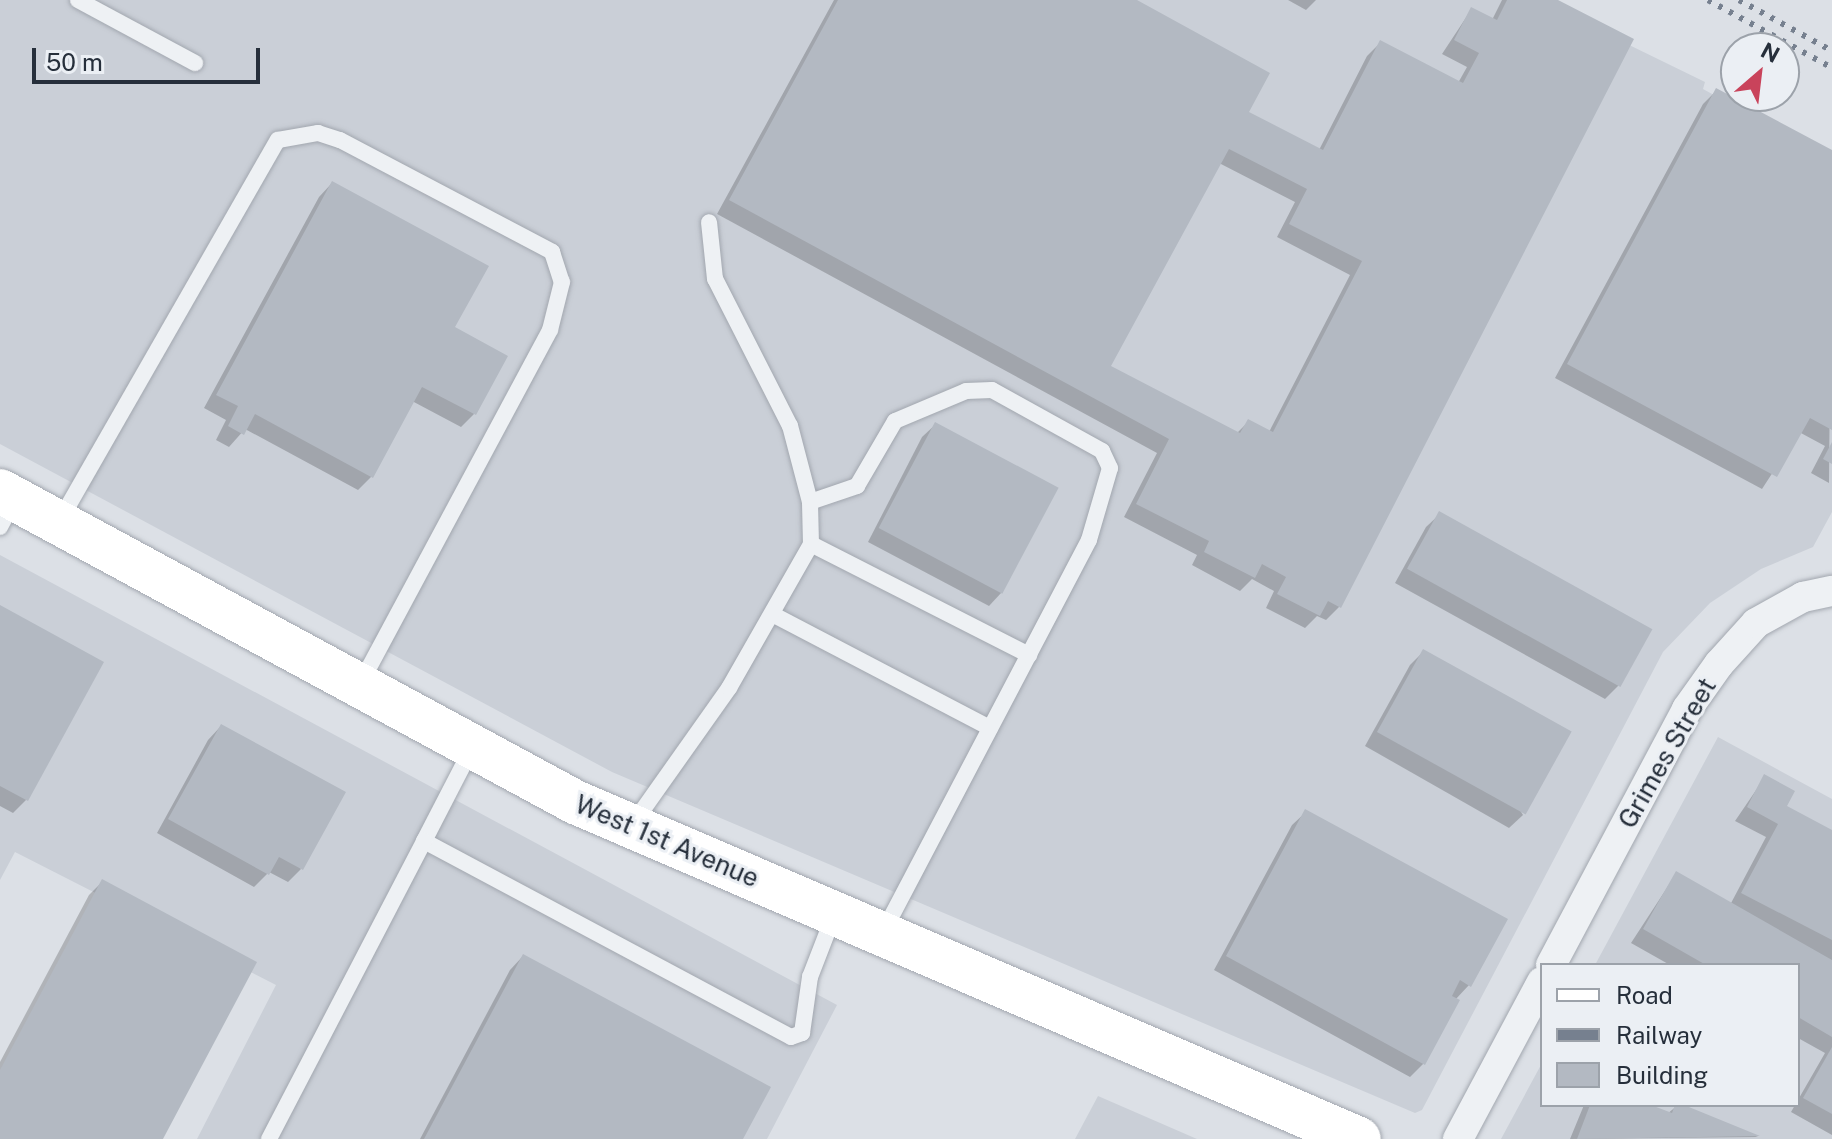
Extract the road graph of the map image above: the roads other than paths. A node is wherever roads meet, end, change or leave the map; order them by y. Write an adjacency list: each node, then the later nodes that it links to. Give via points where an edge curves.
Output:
1 (78, 0): 2 (lane)
2 (195, 63)
3 (709, 222): 4 (lane, via 715,279 790,426)
4 (810, 502): 7 (lane); 10 (lane, via 857,486 895,421 966,391 992,390 1102,451 1110,468 1089,540)
5 (5, 506): 6 (street, West 1st Avenue)
6 (58, 523): 11 (street, West 1st Avenue); 11 (lane, via 278,140 318,133 340,140 552,252 562,282 550,330)
7 (811, 544): 9 (lane); 10 (lane)
8 (1832, 591): 18 (street, Grimes Street, via 1803,597 1756,623 1719,664 1687,709)
9 (772, 614): 12 (lane); 14 (lane, via 729,688)
10 (1029, 655): 12 (lane)
11 (358, 688): 13 (street, West 1st Avenue)
12 (990, 728): 17 (lane)
13 (471, 750): 14 (street, West 1st Avenue); 15 (lane)
14 (632, 827): 16 (street, West 1st Avenue)
15 (424, 841): 16 (lane, via 791,1037 802,1033 810,977); 20 (lane)
16 (834, 914): 17 (street, West 1st Avenue)
17 (883, 934): 21 (street, West 1st Avenue)
18 (1552, 963)
19 (1540, 986): 22 (street)
20 (269, 1139)
21 (1359, 1139)
22 (1458, 1139)

